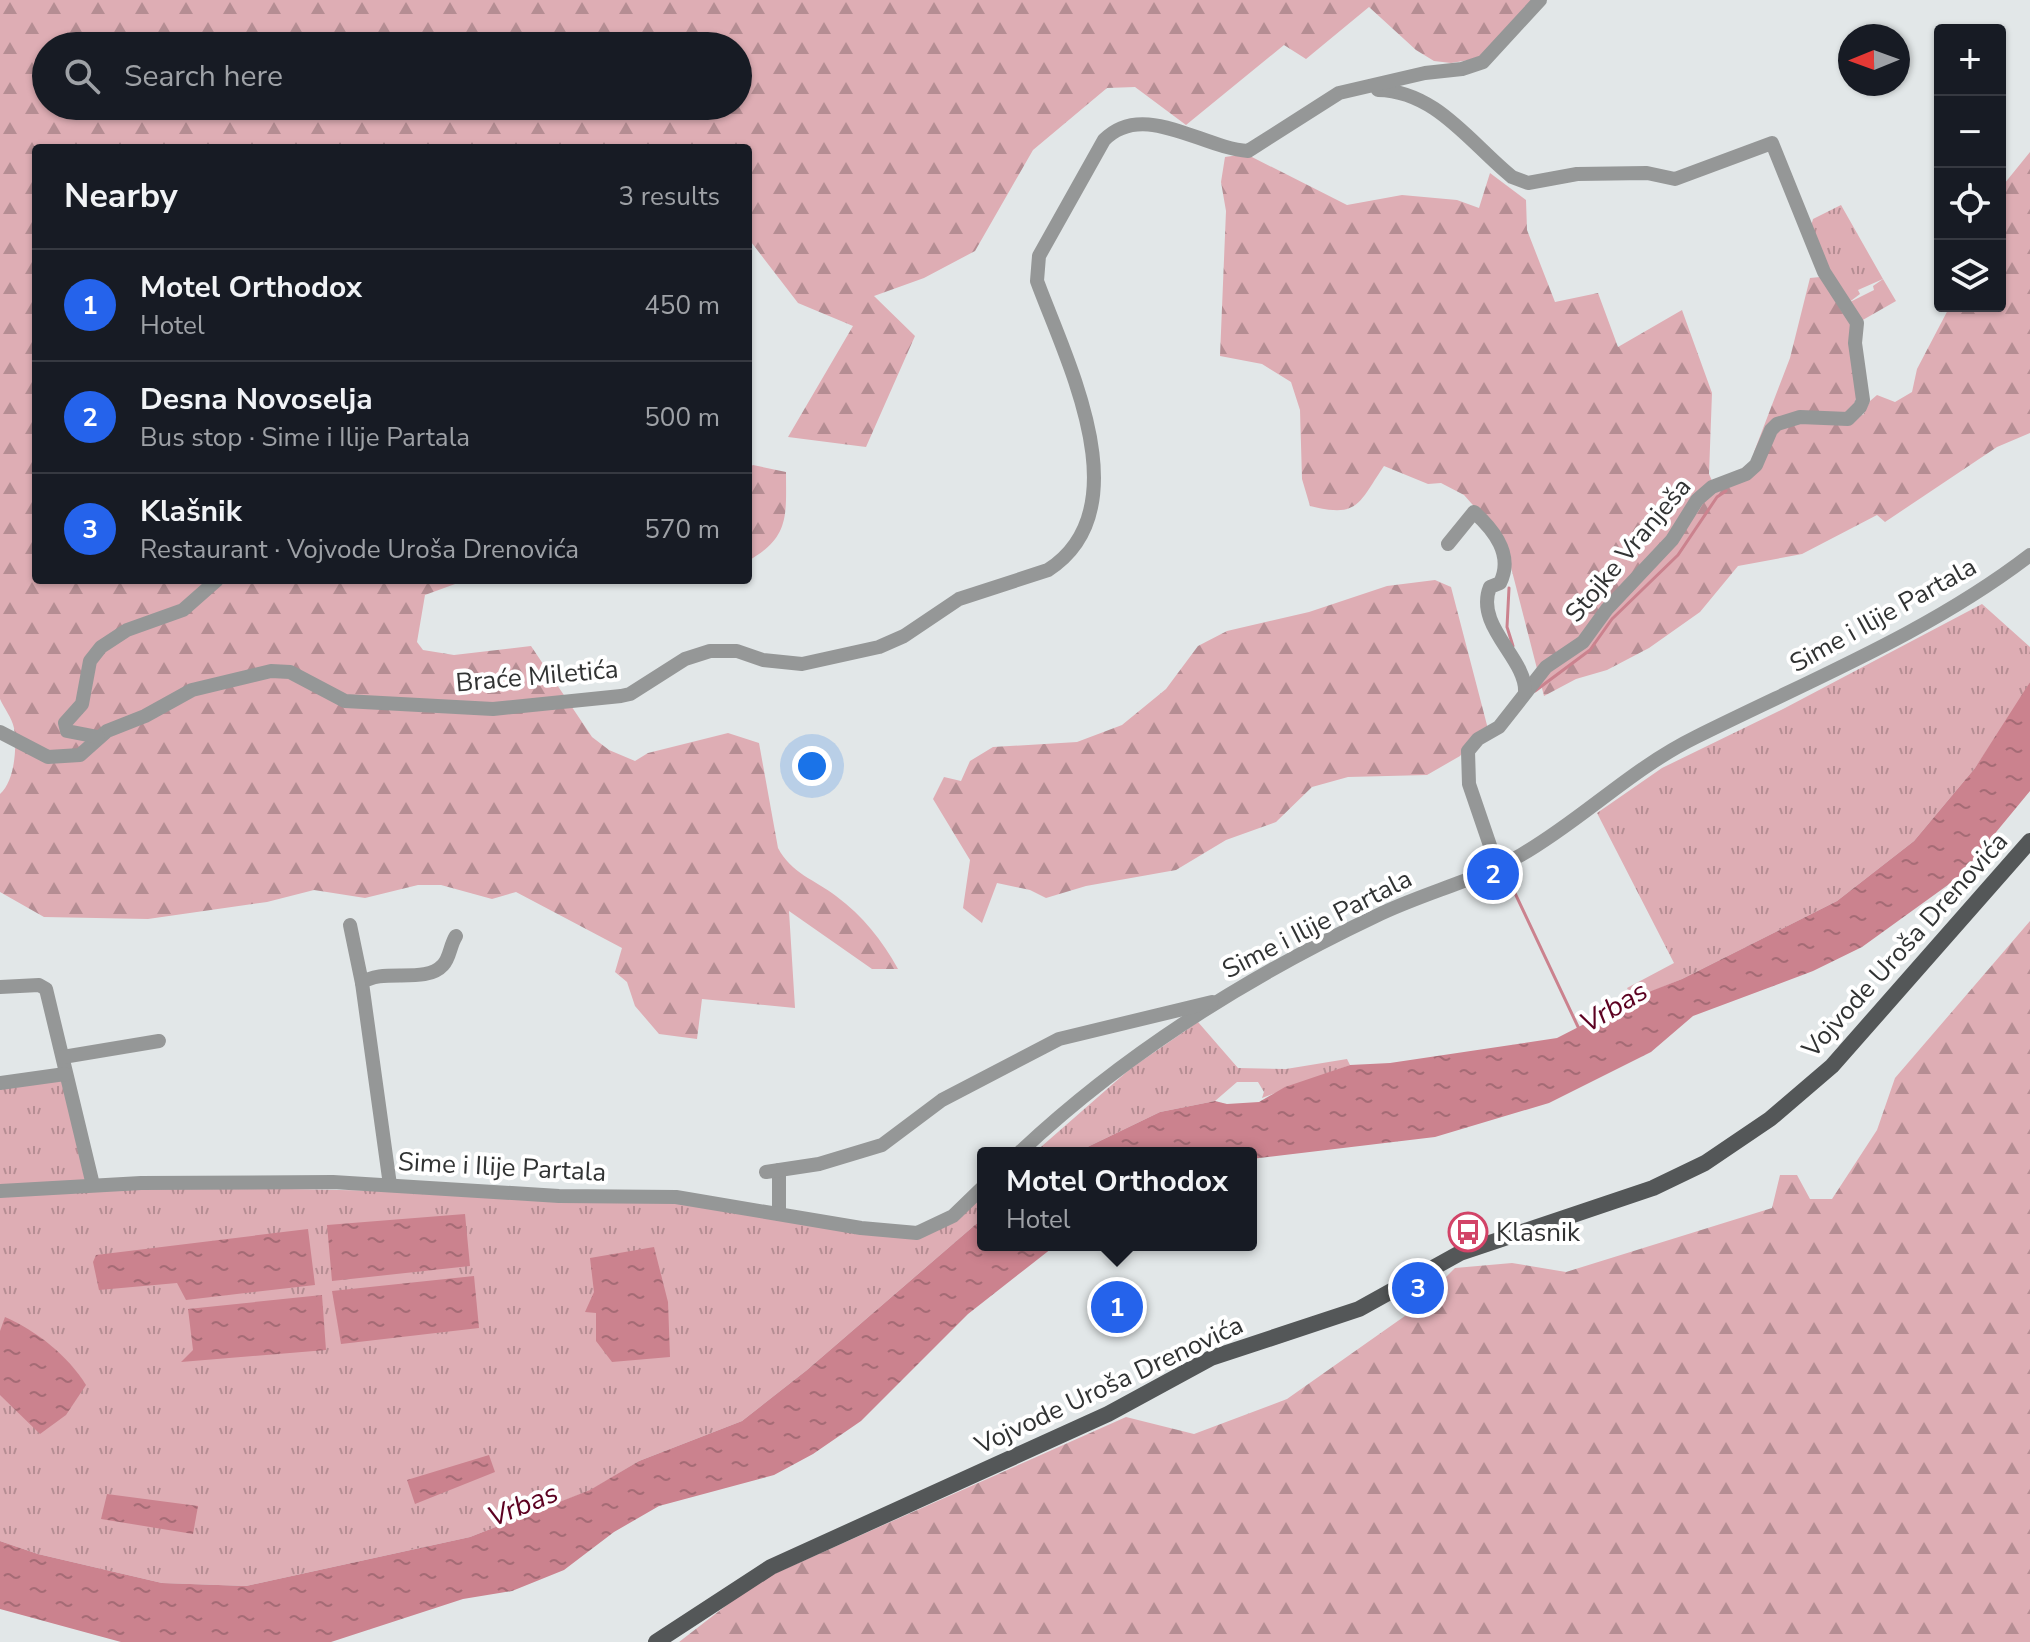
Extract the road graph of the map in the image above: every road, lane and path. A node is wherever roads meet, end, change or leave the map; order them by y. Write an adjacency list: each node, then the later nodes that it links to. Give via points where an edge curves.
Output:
1 (1540, 0): 2 (street, via 1483,62)
2 (1357, 89): 6 (street, Stojke Vranješa, via 1399,90 1428,104 1512,177 1528,183 1577,174 1647,173 1675,179 1772,143 1824,272 1857,323 1855,356 1863,400 1858,412 1848,419 1800,417 1777,424 1756,465 1697,500 1672,540 1583,642 1546,667); 8 (street, Braće Miletića, via 1328,98 1248,151 1215,146 1182,131 1127,123 1097,149 1036,268 1095,455 1090,503 1076,543 1048,570 959,599 879,647 802,664 710,651 685,659 630,694 493,709 345,701 290,672 271,671 192,690)
3 (1448, 544): 6 (street, via 1474,512 1500,542 1505,566 1500,583 1488,593 1490,608 1502,645 1523,674)
4 (2030, 555): 10 (street, Sime i Ilije Partala, via 1954,606 1813,682 1662,754 1536,846)
5 (212, 584): 8 (street, via 183,610 127,630 95,653 82,704 65,723 73,734)
6 (1525, 692): 10 (street, Stojke Vranješa, via 1465,759)
7 (0, 732): 8 (street, Braće Miletića, via 59,759 80,755)
8 (98, 737)
9 (2030, 841): 26 (main road, Vojvode Uroša Drenovića, via 1832,1066 1770,1119 1705,1163 1653,1188 1460,1253 1359,1309 1218,1355 1108,1414 771,1567)
10 (1497, 866): 15 (street, Sime i Ilije Partala, via 1352,927)
11 (350, 925): 13 (street)
12 (456, 936): 13 (street, via 443,966)
13 (362, 983): 22 (street)
14 (0, 987): 17 (street, via 45,987)
15 (1220, 1000): 20 (street, Sime i Ilije Partala, via 1123,1066); 25 (street, via 1059,1039 942,1100 882,1145 772,1171)
16 (159, 1041): 17 (street)
17 (63, 1057): 18 (street)
18 (65, 1074): 19 (street); 21 (street)
19 (0, 1083)
20 (1026, 1147)
21 (93, 1185): 22 (street, Sime i Ilije Partala); 23 (street, Sime i Ilije Partala)
22 (390, 1185): 25 (street, Sime i Ilije Partala, via 676,1197)
23 (0, 1191)
24 (977, 1193): 25 (street, Sime i Ilije Partala, via 953,1216 917,1233)
25 (779, 1214)
26 (656, 1642)

